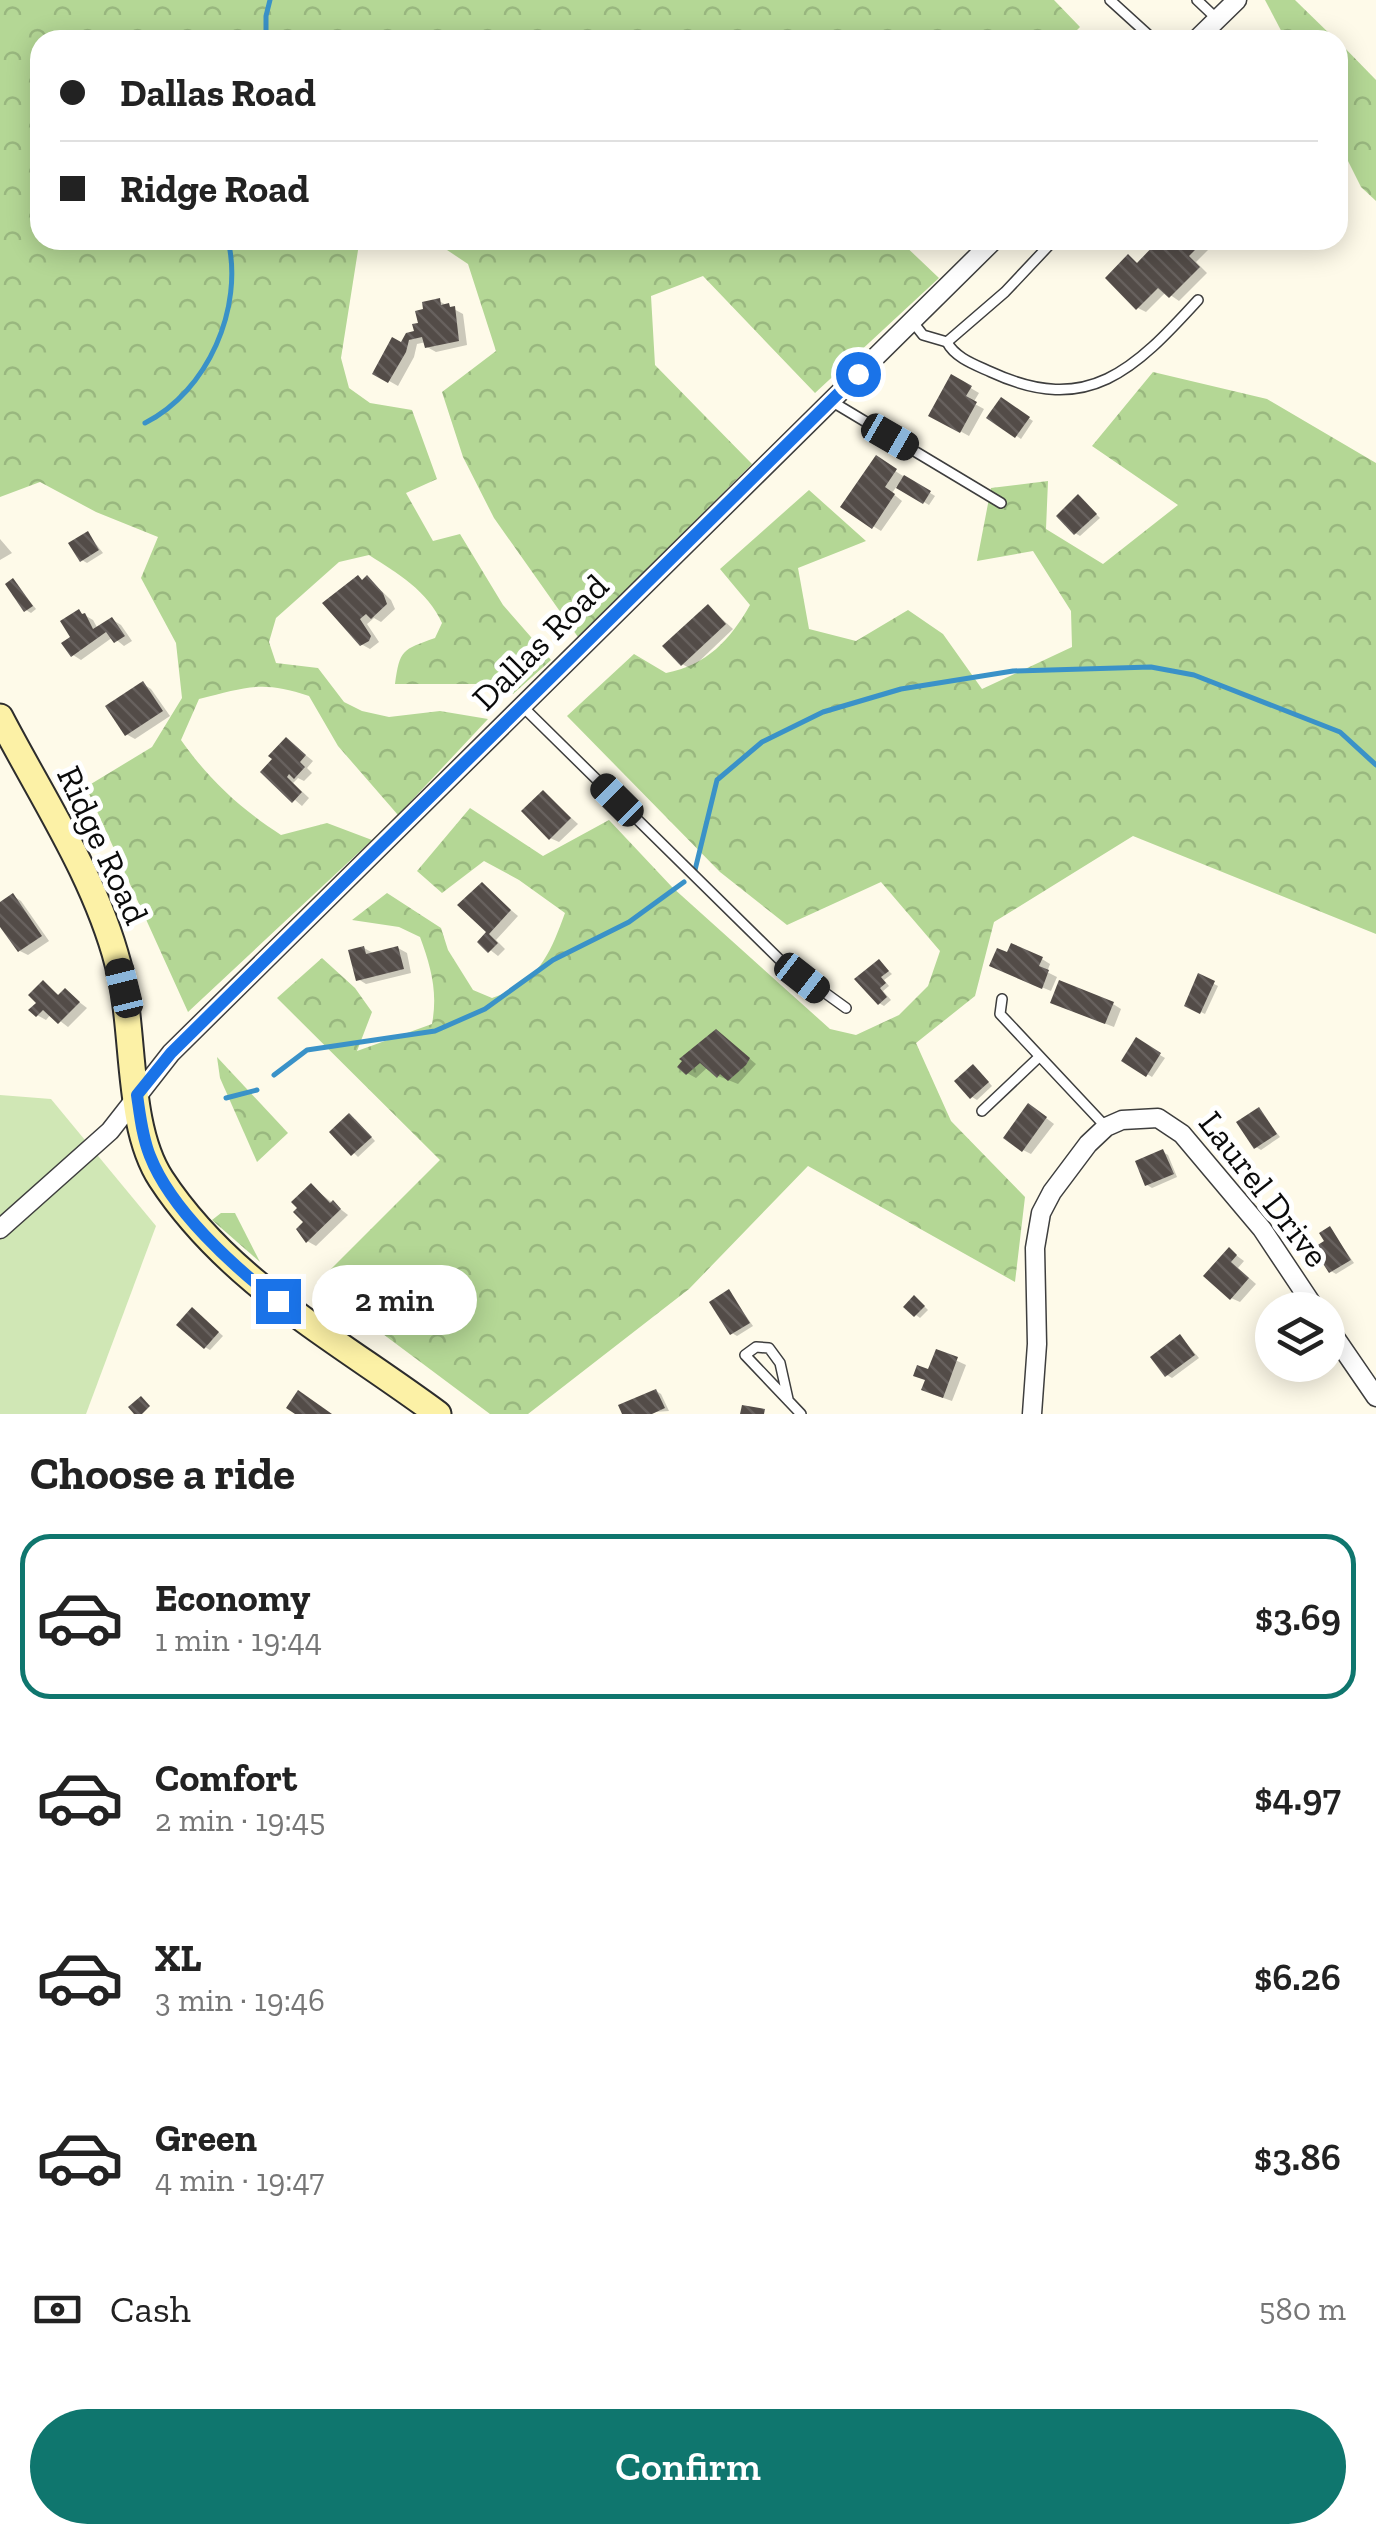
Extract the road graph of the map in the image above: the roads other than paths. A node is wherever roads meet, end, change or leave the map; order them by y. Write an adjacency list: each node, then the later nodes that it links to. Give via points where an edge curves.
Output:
1 (1110, 0): 5 (lane)
2 (1197, 0): 4 (lane)
3 (1237, 0): 4 (street)
4 (1217, 19): 6 (street)
5 (1143, 30)
6 (1206, 30)
7 (984, 250): 10 (street, Dallas Road)
8 (1045, 250): 11 (lane)
9 (1198, 300): 11 (lane, via 1134,363 1077,390 1024,387 968,361)
10 (912, 321): 11 (lane, via 923,335); 12 (street, Dallas Road)
11 (947, 342)
12 (831, 401): 13 (lane); 14 (street, Dallas Road)
13 (1001, 502)
14 (522, 706): 17 (lane, via 780,961); 19 (street, Dallas Road, via 171,1053)
15 (0, 717): 19 (street, Ridge Road, via 105,922 124,988)
16 (1002, 999): 18 (lane, via 1000,1014)
17 (846, 1008)
18 (1040, 1057): 20 (lane); 21 (lane)
19 (137, 1095): 22 (street, Dallas Road, via 91,1149); 27 (street, Ridge Road, via 151,1160 203,1231 294,1314)
20 (982, 1112)
21 (1106, 1128): 23 (street, Laurel Drive, via 1141,1116 1173,1126 1250,1214); 29 (street, via 1065,1173 1038,1222)
22 (0, 1229)
23 (1304, 1292)
24 (1345, 1352): 25 (street)
25 (1376, 1397)
26 (788, 1399): 26 (lane, via 754,1366 745,1355 770,1348); 28 (lane)
27 (438, 1414)
28 (800, 1414)
29 (1032, 1414)

